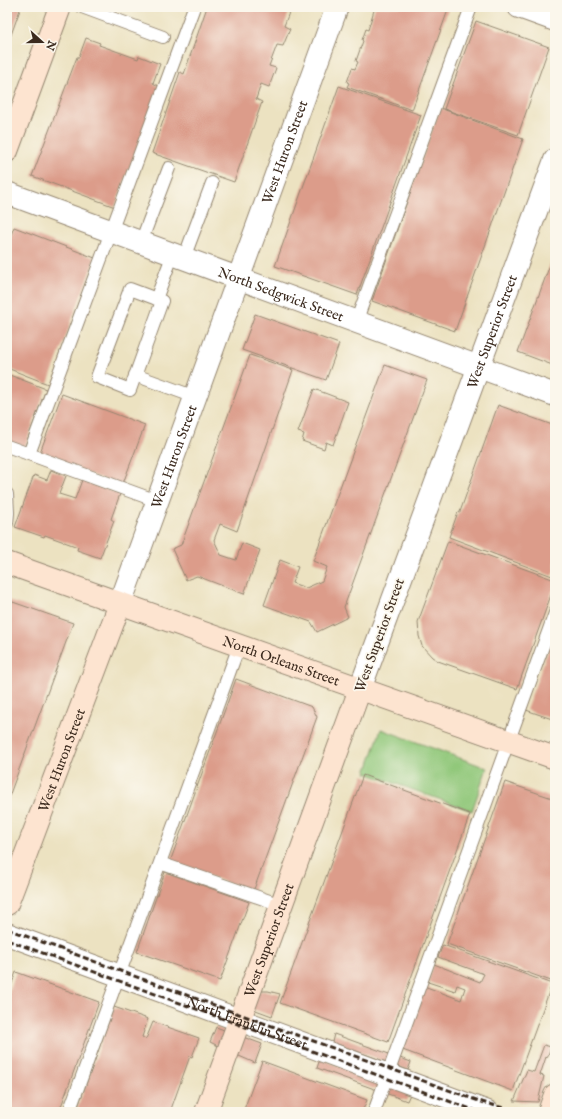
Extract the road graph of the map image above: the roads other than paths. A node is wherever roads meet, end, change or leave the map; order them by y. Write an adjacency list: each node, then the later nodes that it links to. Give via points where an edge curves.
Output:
1 (60, 7): 9 (street)
2 (82, 7): 8 (lane)
3 (194, 7): 14 (lane)
4 (337, 7): 17 (street, West Huron Street)
5 (472, 7): 19 (lane)
6 (519, 7): 7 (street)
7 (555, 20)
8 (163, 37)
9 (7, 151)
10 (555, 160): 20 (street, West Superior Street)
11 (169, 168): 15 (lane)
12 (212, 183): 16 (lane)
13 (7, 193): 14 (street, North Sedgwick Street)
14 (111, 231): 15 (street, North Sedgwick Street); 25 (lane)
15 (141, 242): 16 (street, North Sedgwick Street)
16 (178, 256): 17 (street, North Sedgwick Street); 18 (lane)
17 (238, 278): 19 (street, North Sedgwick Street); 23 (street, West Huron Street)
18 (156, 299): 21 (lane, via 162,301); 21 (lane, via 130,289 97,378 130,390)
19 (356, 322): 20 (street, North Sedgwick Street)
20 (478, 367): 22 (street, North Sedgwick Street); 33 (street, West Superior Street)
21 (136, 375): 23 (lane)
22 (555, 395)
23 (195, 397): 27 (street, West Huron Street)
24 (7, 446): 25 (lane)
25 (29, 454): 27 (lane)
26 (7, 494): 28 (lane)
27 (157, 501): 30 (street, West Huron Street)
28 (7, 522)
29 (7, 564): 30 (street, North Orleans Street)
30 (120, 604): 32 (street, North Orleans Street); 37 (street, West Huron Street)
31 (555, 613): 34 (lane)
32 (239, 646): 33 (street, North Orleans Street); 36 (lane)
33 (360, 689): 34 (street, North Orleans Street); 38 (street, West Superior Street)
34 (508, 742): 35 (street, North Orleans Street); 42 (lane)
35 (555, 758)
36 (160, 863): 38 (lane); 40 (lane)
37 (7, 904)
38 (281, 905): 41 (street, West Superior Street)
39 (7, 934): 40 (street, North Franklin Street)
40 (118, 976): 41 (street, North Franklin Street); 44 (lane)
41 (240, 1021): 42 (street, North Franklin Street); 45 (street, West Superior Street)
42 (387, 1075): 46 (lane); 47 (street, North Franklin Street)
43 (555, 1095): 48 (street)
44 (69, 1112)
45 (206, 1112)
46 (374, 1112)
47 (488, 1112)
48 (549, 1112)

